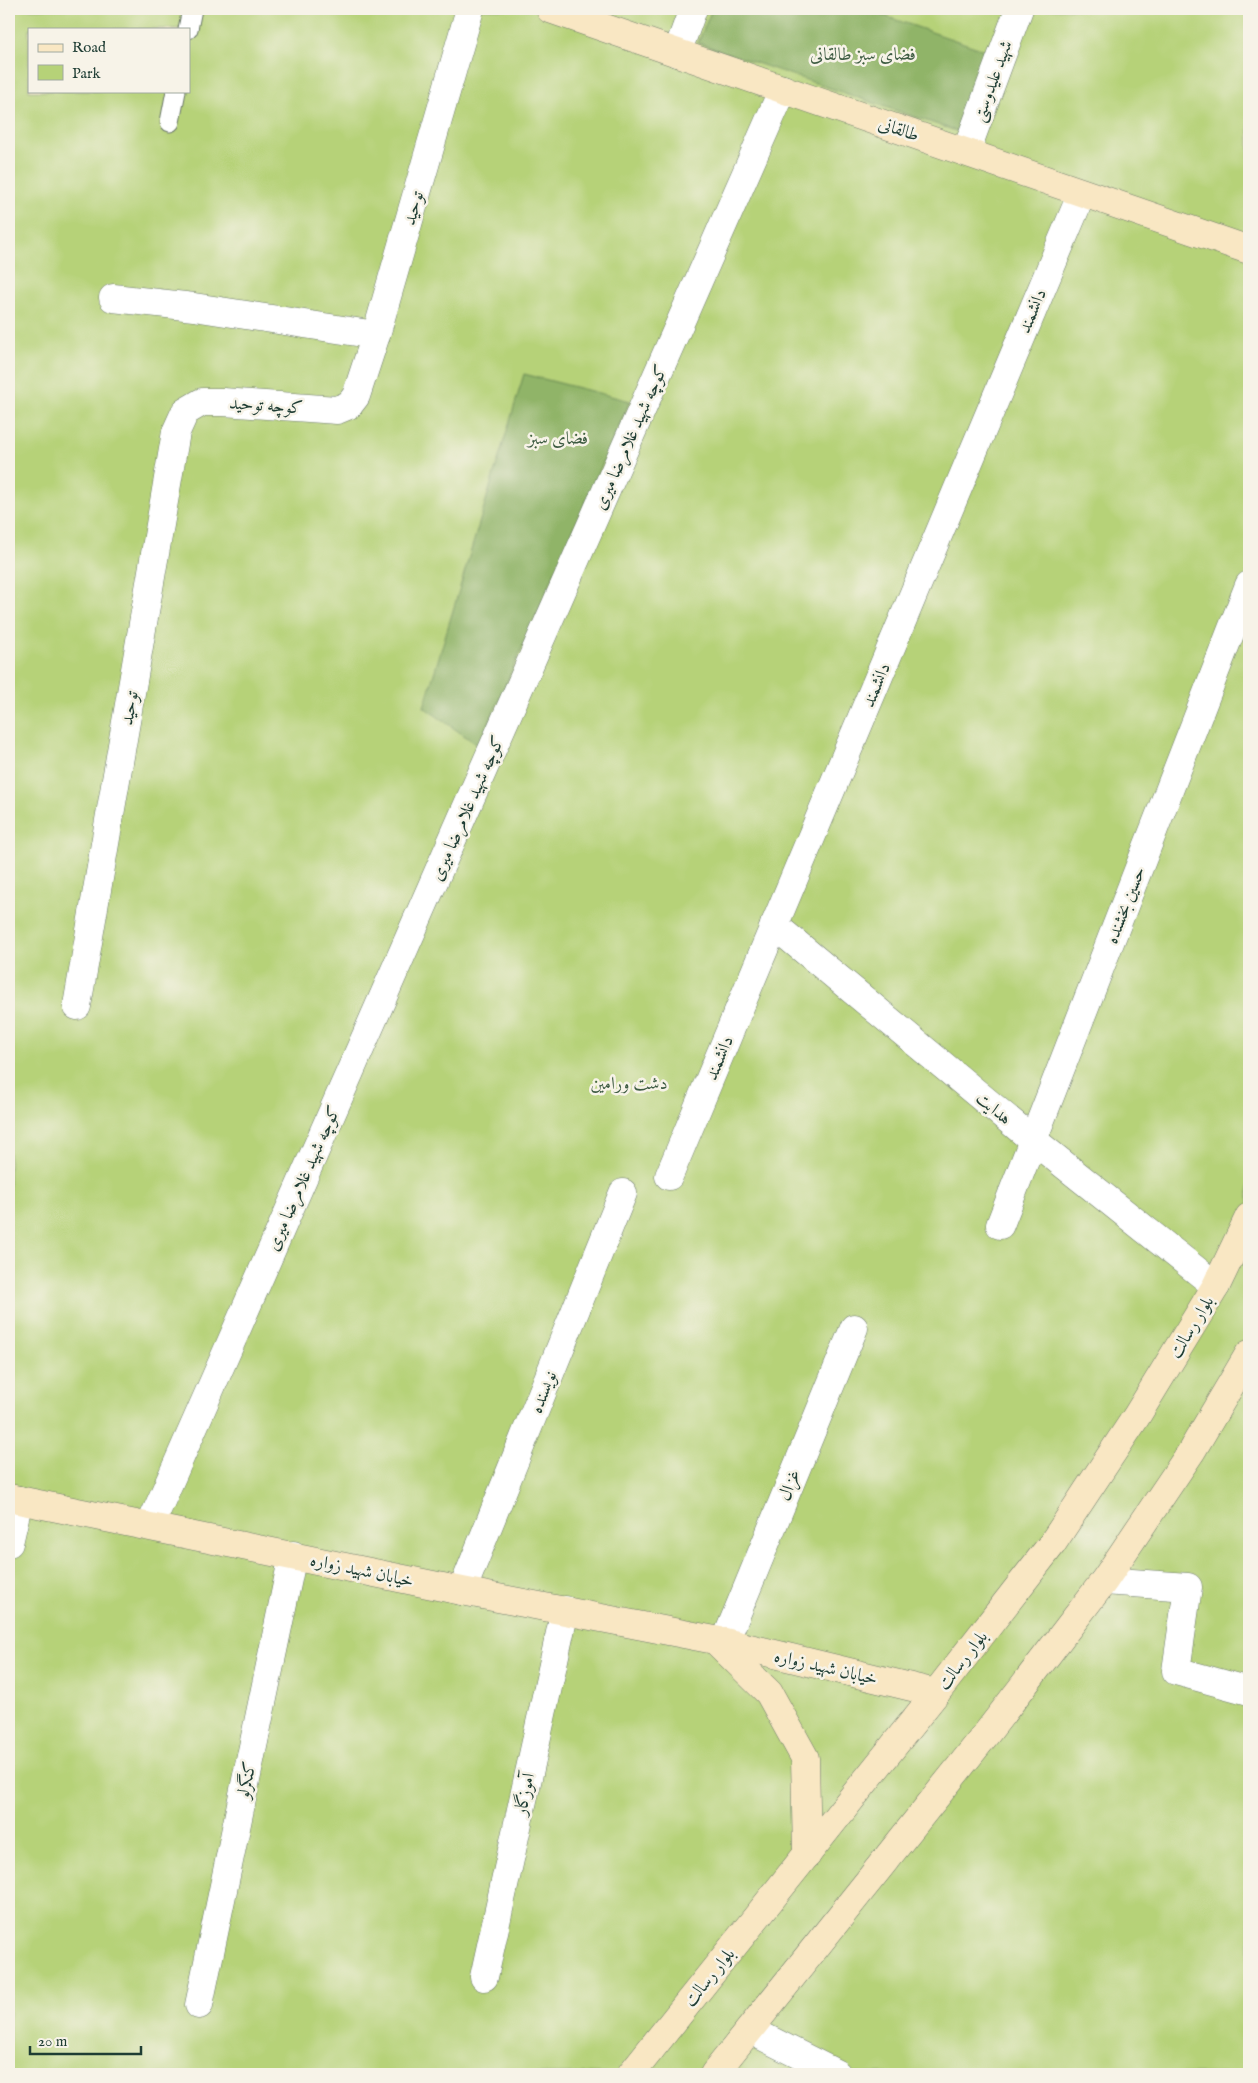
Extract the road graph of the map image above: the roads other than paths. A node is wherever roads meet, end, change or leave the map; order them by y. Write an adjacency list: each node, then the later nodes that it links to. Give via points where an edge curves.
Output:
1 (192, 9): 6 (lane)
2 (470, 9): 15 (street, توحید)
3 (550, 9): 7 (main road, طالقانی)
4 (693, 9): 7 (street)
5 (1019, 9): 11 (street, شهید علیدوستی)
6 (188, 28)
7 (677, 53): 8 (main road, طالقانی)
8 (783, 89): 11 (main road, طالقانی); 30 (street, کوچه شهید غلامرضا میری)
9 (176, 92): 10 (lane)
10 (170, 122)
11 (966, 152): 12 (main road, طالقانی)
12 (1082, 193): 13 (main road, طالقانی); 19 (street, دانشمند)
13 (1249, 250)
14 (113, 298): 15 (street)
15 (376, 335): 16 (street, توحید, via 356,396)
16 (349, 405): 17 (street, کوچه توحید, via 337,410 202,402)
17 (185, 412): 20 (street, توحید, via 176,432)
18 (1249, 586): 21 (street, حسین بخشنده)
19 (774, 925): 21 (street, هدایت); 22 (street, دانشمند)
20 (77, 1006)
21 (1033, 1140): 25 (street, حسین بخشنده); 26 (street, هدایت)
22 (669, 1176)
23 (623, 1193): 34 (street, نویسنده)
24 (1249, 1217): 26 (main road, بلوار رسالت)
25 (1000, 1224)
26 (1216, 1286): 38 (main road, بلوار رسالت, via 1136,1418 1052,1544)
27 (854, 1328): 36 (street, غزال)
28 (1249, 1354): 33 (main road, via 1191,1452)
29 (14, 1499): 30 (main road, خیابان شهید زواره); 31 (street)
30 (150, 1526): 32 (main road, خیابان شهید زواره)
31 (9, 1543)
32 (293, 1555): 34 (main road, خیابان شهید زواره); 41 (street, کنگرلو)
33 (1104, 1581): 37 (street, via 1188,1587 1176,1671); 42 (main road)
34 (462, 1591): 35 (main road, خیابان شهید زواره)
35 (564, 1610): 36 (main road, خیابان شهید زواره); 40 (street, آموزگار)
36 (720, 1642): 38 (main road, خیابان شهید زواره); 39 (main road, خیابان شهید زواره, via 769,1693 805,1758)
37 (1249, 1691)
38 (936, 1693): 39 (main road, بلوار رسالت)
39 (807, 1855): 43 (main road, بلوار رسالت)
40 (484, 1977)
41 (199, 2005)
42 (750, 2030): 44 (main road); 45 (street)
43 (631, 2074)
44 (714, 2074)
45 (837, 2074)

